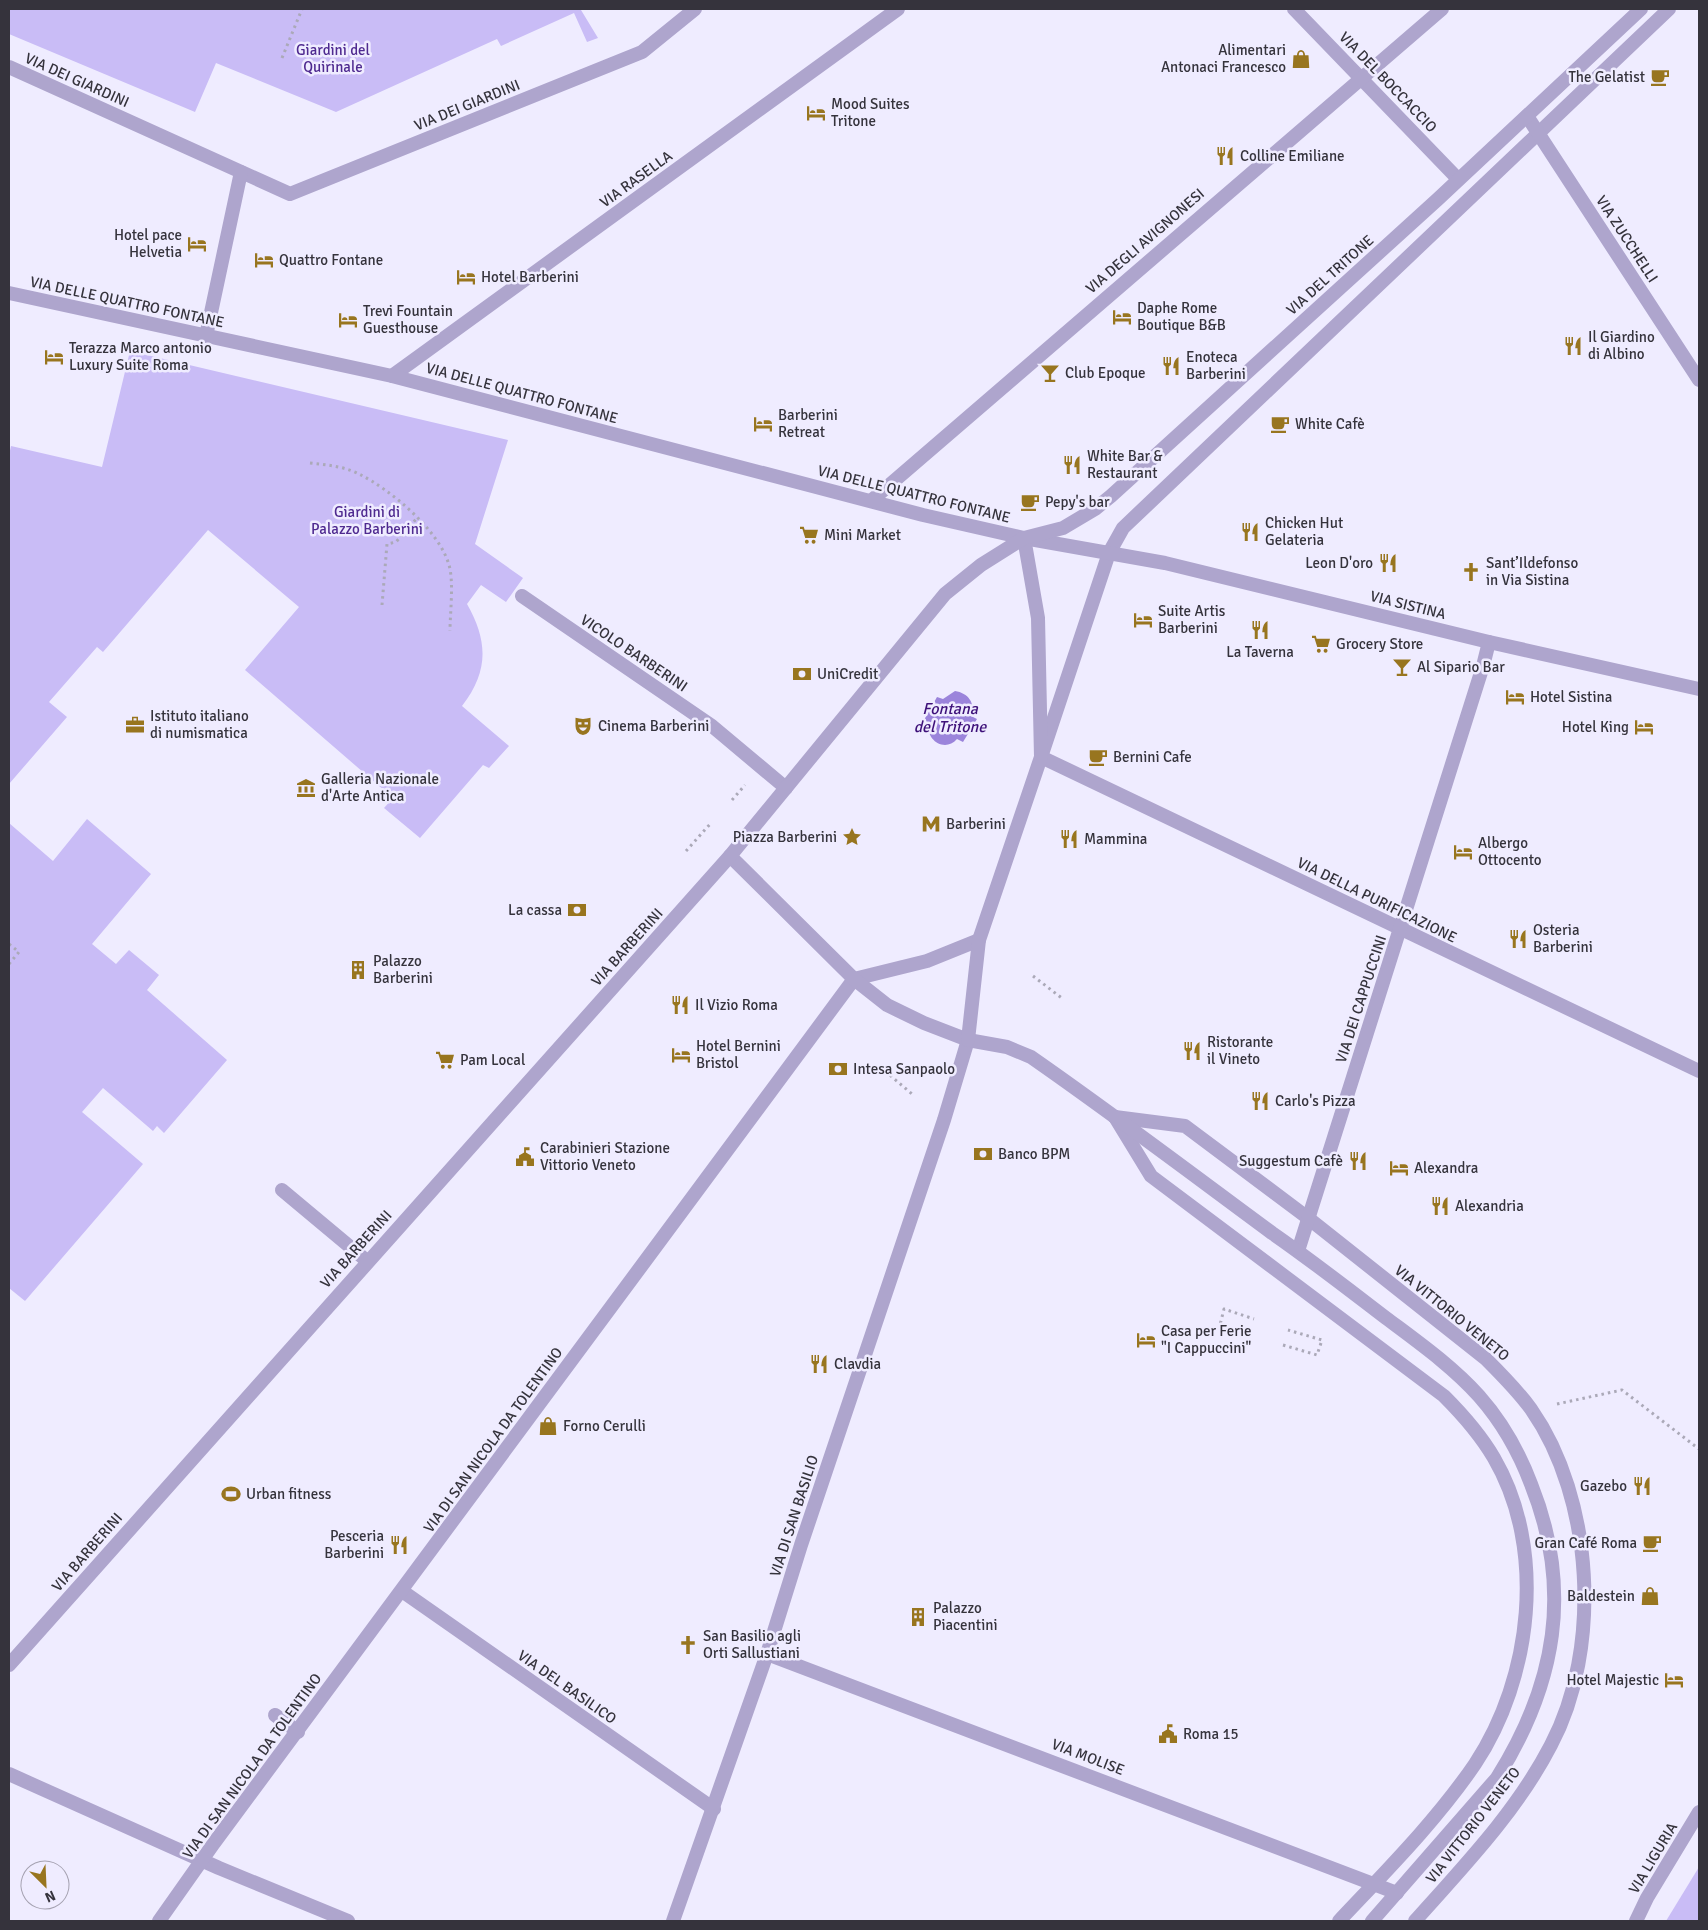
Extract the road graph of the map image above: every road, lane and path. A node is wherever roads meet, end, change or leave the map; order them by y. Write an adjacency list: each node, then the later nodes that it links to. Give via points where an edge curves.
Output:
1 (302, 9): 8 (path)
2 (695, 9): 13 (street, VIA DEI GIARDINI, via 642,52 290,194)
3 (898, 9): 17 (street, VIA RASELLA)
4 (1294, 9): 10 (street, VIA DEL BOCCACCIO)
5 (1442, 9): 10 (street, VIA DEGLI AVIGNONESI)
6 (1669, 9): 12 (street)
7 (1637, 10): 11 (street, VIA DEL TRITONE)
8 (282, 58)
9 (9, 67): 13 (street, VIA DEI GIARDINI)
10 (1361, 76): 14 (street, VIA DEL BOCCACCIO); 20 (street, VIA DEGLI AVIGNONESI)
11 (1527, 116): 12 (street, VIA ZUCCHELLI); 14 (street, VIA DEL TRITONE)
12 (1538, 133): 18 (street, VIA ZUCCHELLI); 23 (street, via 1154,498 1124,528)
13 (241, 172): 16 (street)
14 (1458, 179): 22 (street, VIA DEL TRITONE, via 1111,496 1063,528)
15 (9, 293): 16 (street, VIA DELLE QUATTRO FONTANE)
16 (206, 336): 17 (street, VIA DELLE QUATTRO FONTANE)
17 (392, 376): 20 (street, VIA DELLE QUATTRO FONTANE)
18 (1699, 380)
19 (310, 463): 21 (path, via 358,473 387,491)
20 (872, 500): 22 (street, VIA DELLE QUATTRO FONTANE)
21 (417, 518): 25 (path, via 396,542 387,544); 26 (path, via 445,552 450,568)
22 (1024, 538): 23 (street); 29 (street, via 1038,626); 30 (street, via 981,565 945,594)
23 (1110, 554): 27 (street, VIA SISTINA, via 1165,563); 29 (street)
24 (522, 596): 30 (street, VICOLO BARBERINI, via 728,738)
25 (382, 605)
26 (450, 631)
27 (1489, 642): 28 (street, VIA SISTINA); 34 (street, VIA DEI CAPPUCCINI)
28 (1699, 689)
29 (1041, 757): 34 (street, VIA DELLA PURIFICAZIONE); 35 (street)
30 (786, 788): 33 (street)
31 (711, 824): 32 (path)
32 (686, 851)
33 (730, 856): 39 (street); 49 (street, VIA BARBERINI)
34 (1401, 930): 42 (street, VIA DELLA PURIFICAZIONE); 47 (street, VIA DEI CAPPUCCINI)
35 (979, 940): 39 (street, via 928,961); 41 (street)
36 (9, 944): 37 (path, via 19,952)
37 (9, 964)
38 (1033, 976): 40 (path)
39 (854, 979): 41 (street, via 882,1002 904,1014); 56 (street, VIA DI SAN NICOLA DA TOLENTINO)
40 (1064, 998)
41 (968, 1040): 45 (street, VIA VITTORIO VENETO, via 1007,1047 1031,1057); 57 (street, VIA DI SAN BASILIO)
42 (1699, 1071)
43 (885, 1072): 44 (path)
44 (912, 1094)
45 (1115, 1117): 47 (street, VIA VITTORIO VENETO, via 1185,1126); 48 (street, VIA VITTORIO VENETO); 65 (street, VIA VITTORIO VENETO, via 1151,1176 1444,1396 1469,1422 1494,1458 1512,1498 1523,1539 1527,1609 1518,1659 1507,1695 1475,1763)
46 (282, 1190): 49 (street)
47 (1308, 1218): 48 (street, VIA DEI CAPPUCCINI); 54 (street, VIA VITTORIO VENETO, via 1486,1359)
48 (1298, 1251): 66 (street, VIA VITTORIO VENETO, via 1436,1355 1479,1396 1498,1419 1525,1469 1546,1528 1553,1559 1554,1621 1549,1657 1539,1692 1513,1752 1479,1800)
49 (367, 1261): 58 (street, VIA BARBERINI)
50 (1254, 1319): 52 (path, via 1224,1310 1220,1325)
51 (1288, 1330): 53 (path, via 1322,1340 1317,1356)
52 (1249, 1334)
53 (1283, 1345)
54 (1531, 1410): 55 (path, via 1622,1390); 72 (street, VIA VITTORIO VENETO, via 1560,1466 1580,1541 1585,1578 1579,1660 1568,1703 1552,1744 1526,1788)
55 (1699, 1449)
56 (402, 1591): 60 (street, VIA DI SAN NICOLA DA TOLENTINO); 62 (street, VIA DEL BASILICO)
57 (767, 1654): 62 (street, VIA DI SAN BASILIO); 65 (street, VIA MOLISE)
58 (9, 1665)
59 (275, 1715): 60 (street)
60 (298, 1732): 64 (street, VIA DI SAN NICOLA DA TOLENTINO)
61 (9, 1774): 64 (street)
62 (714, 1808): 69 (street, VIA DI SAN BASILIO)
63 (1699, 1812): 73 (street, VIA LIGURIA)
64 (202, 1860): 67 (street, VIA DI SAN NICOLA DA TOLENTINO); 68 (street)
65 (1374, 1883): 66 (street, VIA MOLISE); 70 (street, VIA VITTORIO VENETO)
66 (1397, 1893): 71 (street, VIA VITTORIO VENETO)
67 (159, 1921)
68 (348, 1921)
69 (673, 1921)
70 (1339, 1921)
71 (1372, 1921)
72 (1416, 1921)
73 (1636, 1921)

